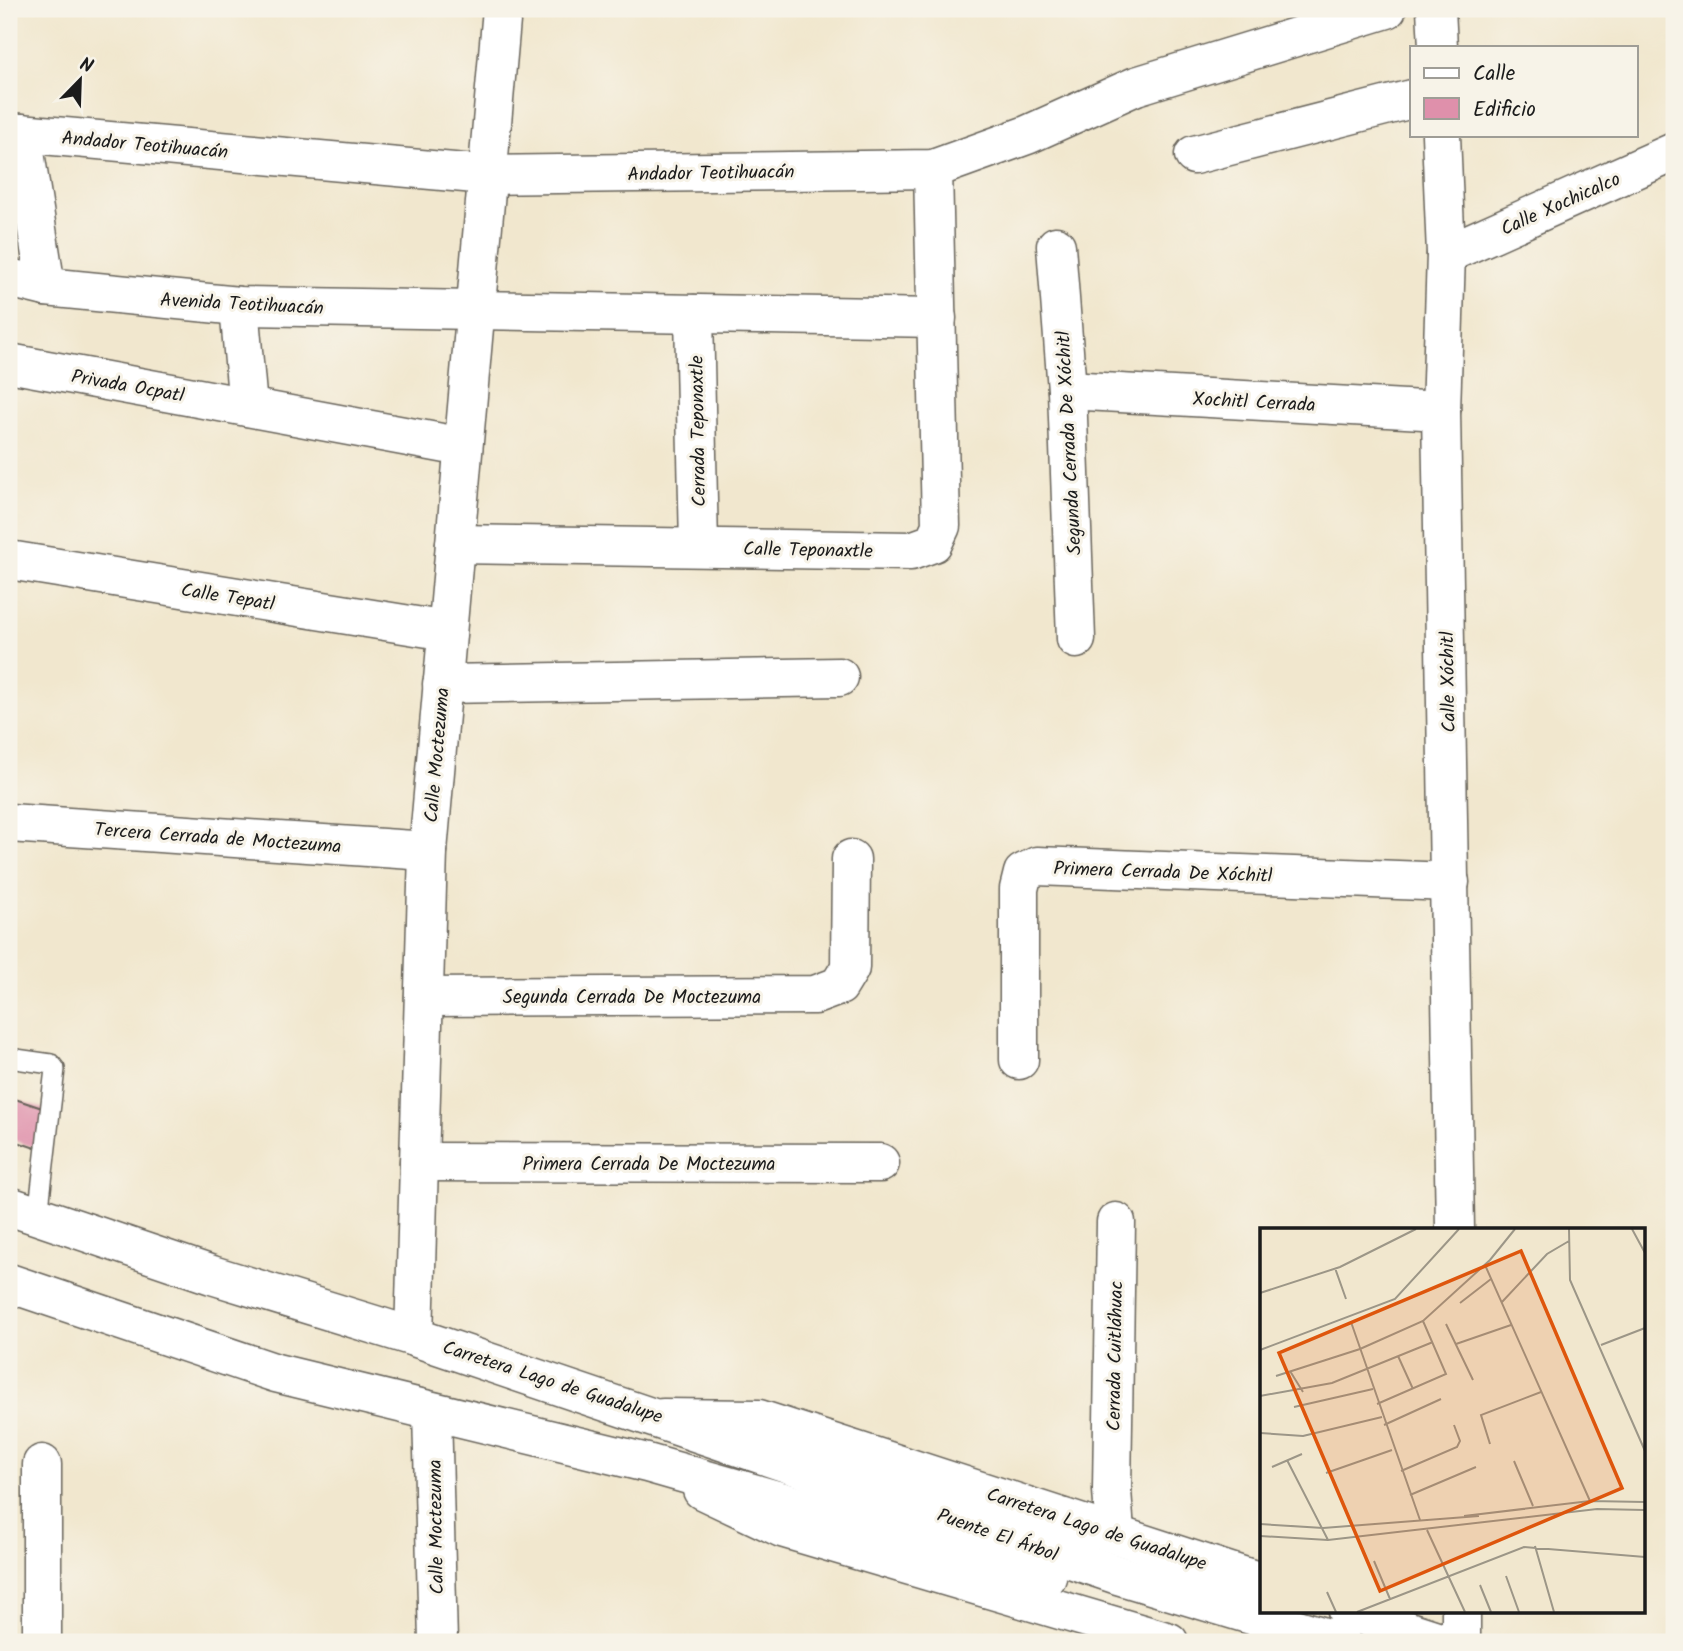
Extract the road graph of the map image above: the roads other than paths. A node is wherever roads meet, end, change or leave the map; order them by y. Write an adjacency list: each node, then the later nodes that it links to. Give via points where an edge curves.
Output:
1 (502, 9): 11 (street, Calle Moctezuma)
2 (1387, 9): 10 (street, Andador Teotihuacán, via 1136,86 1027,135)
3 (1436, 9): 4 (street)
4 (1438, 46)
5 (1410, 100): 9 (street)
6 (15, 133): 11 (street, Andador Teotihuacán); 15 (street)
7 (1441, 136): 13 (street, Calle Xóchitl)
8 (1674, 152): 13 (street, Calle Xochicalco)
9 (1194, 155)
10 (933, 169): 11 (street, Andador Teotihuacán); 19 (street, Calle Teponaxtle)
11 (487, 175): 17 (street, Calle Moctezuma)
12 (1056, 246): 21 (street, Segunda Cerrada De Xóchitl)
13 (1446, 254): 23 (street, Calle Xóchitl)
14 (9, 278): 15 (street, Avenida Teotihuacán)
15 (46, 287): 16 (street, Avenida Teotihuacán)
16 (239, 306): 17 (street, Avenida Teotihuacán); 22 (street)
17 (476, 310): 18 (street); 24 (street, Calle Moctezuma)
18 (694, 314): 19 (street); 26 (street, Cerrada Teponaxtle)
19 (937, 318): 26 (street, Calle Teponaxtle, via 941,526 933,543 911,551)
20 (9, 363): 22 (street, Privada Ocpatl)
21 (1067, 390): 23 (street, Xochitl Cerrada); 29 (street, Segunda Cerrada De Xóchitl)
22 (248, 407): 24 (street, Privada Ocpatl)
23 (1441, 411): 35 (street, Calle Xóchitl)
24 (463, 447): 25 (street, Calle Moctezuma)
25 (455, 544): 26 (street, Calle Teponaxtle); 28 (street, Calle Moctezuma)
26 (699, 547)
27 (9, 560): 28 (street, Calle Tepatl)
28 (447, 631): 31 (street, Calle Moctezuma)
29 (1076, 639)
30 (839, 677): 31 (street)
31 (442, 684): 33 (street, Calle Moctezuma)
32 (9, 823): 33 (street, Tercera Cerrada de Moctezuma)
33 (428, 851): 36 (street, Calle Moctezuma)
34 (851, 859): 36 (street, Segunda Cerrada De Moctezuma, via 850,968 839,986 815,995)
35 (1450, 882): 38 (street, Primera Cerrada De Xóchitl, via 1037,866 1023,873 1018,889); 43 (street, Calle Xóchitl)
36 (424, 997): 39 (street, Calle Moctezuma)
37 (9, 1058): 41 (lane, via 51,1064 55,1069)
38 (1019, 1060)
39 (419, 1163): 40 (street, Primera Cerrada De Moctezuma); 45 (street, Calle Moctezuma)
40 (880, 1163)
41 (24, 1211): 45 (street, Carretera Lago de Guadalupe)
42 (1116, 1222): 51 (street, Cerrada Cuitláhuac)
43 (1455, 1228)
44 (9, 1283): 46 (street, via 276,1373)
45 (414, 1337): 47 (street, Carretera Lago de Guadalupe)
46 (432, 1412): 48 (street); 56 (street, Calle Moctezuma)
47 (657, 1418): 50 (street, Puente El Árbol); 51 (street, Carretera Lago de Guadalupe, via 759,1419)
48 (647, 1463): 50 (street, Puente El Árbol); 57 (street, via 782,1528)
49 (42, 1464): 55 (street)
50 (830, 1496): 58 (street, Puente El Árbol); 59 (street, Puente El Árbol)
51 (1115, 1532): 52 (street, Carretera Lago de Guadalupe)
52 (1260, 1582)
53 (1350, 1612): 60 (street)
54 (1461, 1612): 61 (street)
55 (41, 1642)
56 (438, 1642)
57 (1169, 1642)
58 (1265, 1642)
59 (1341, 1642)
60 (1443, 1642)
61 (1461, 1642)

